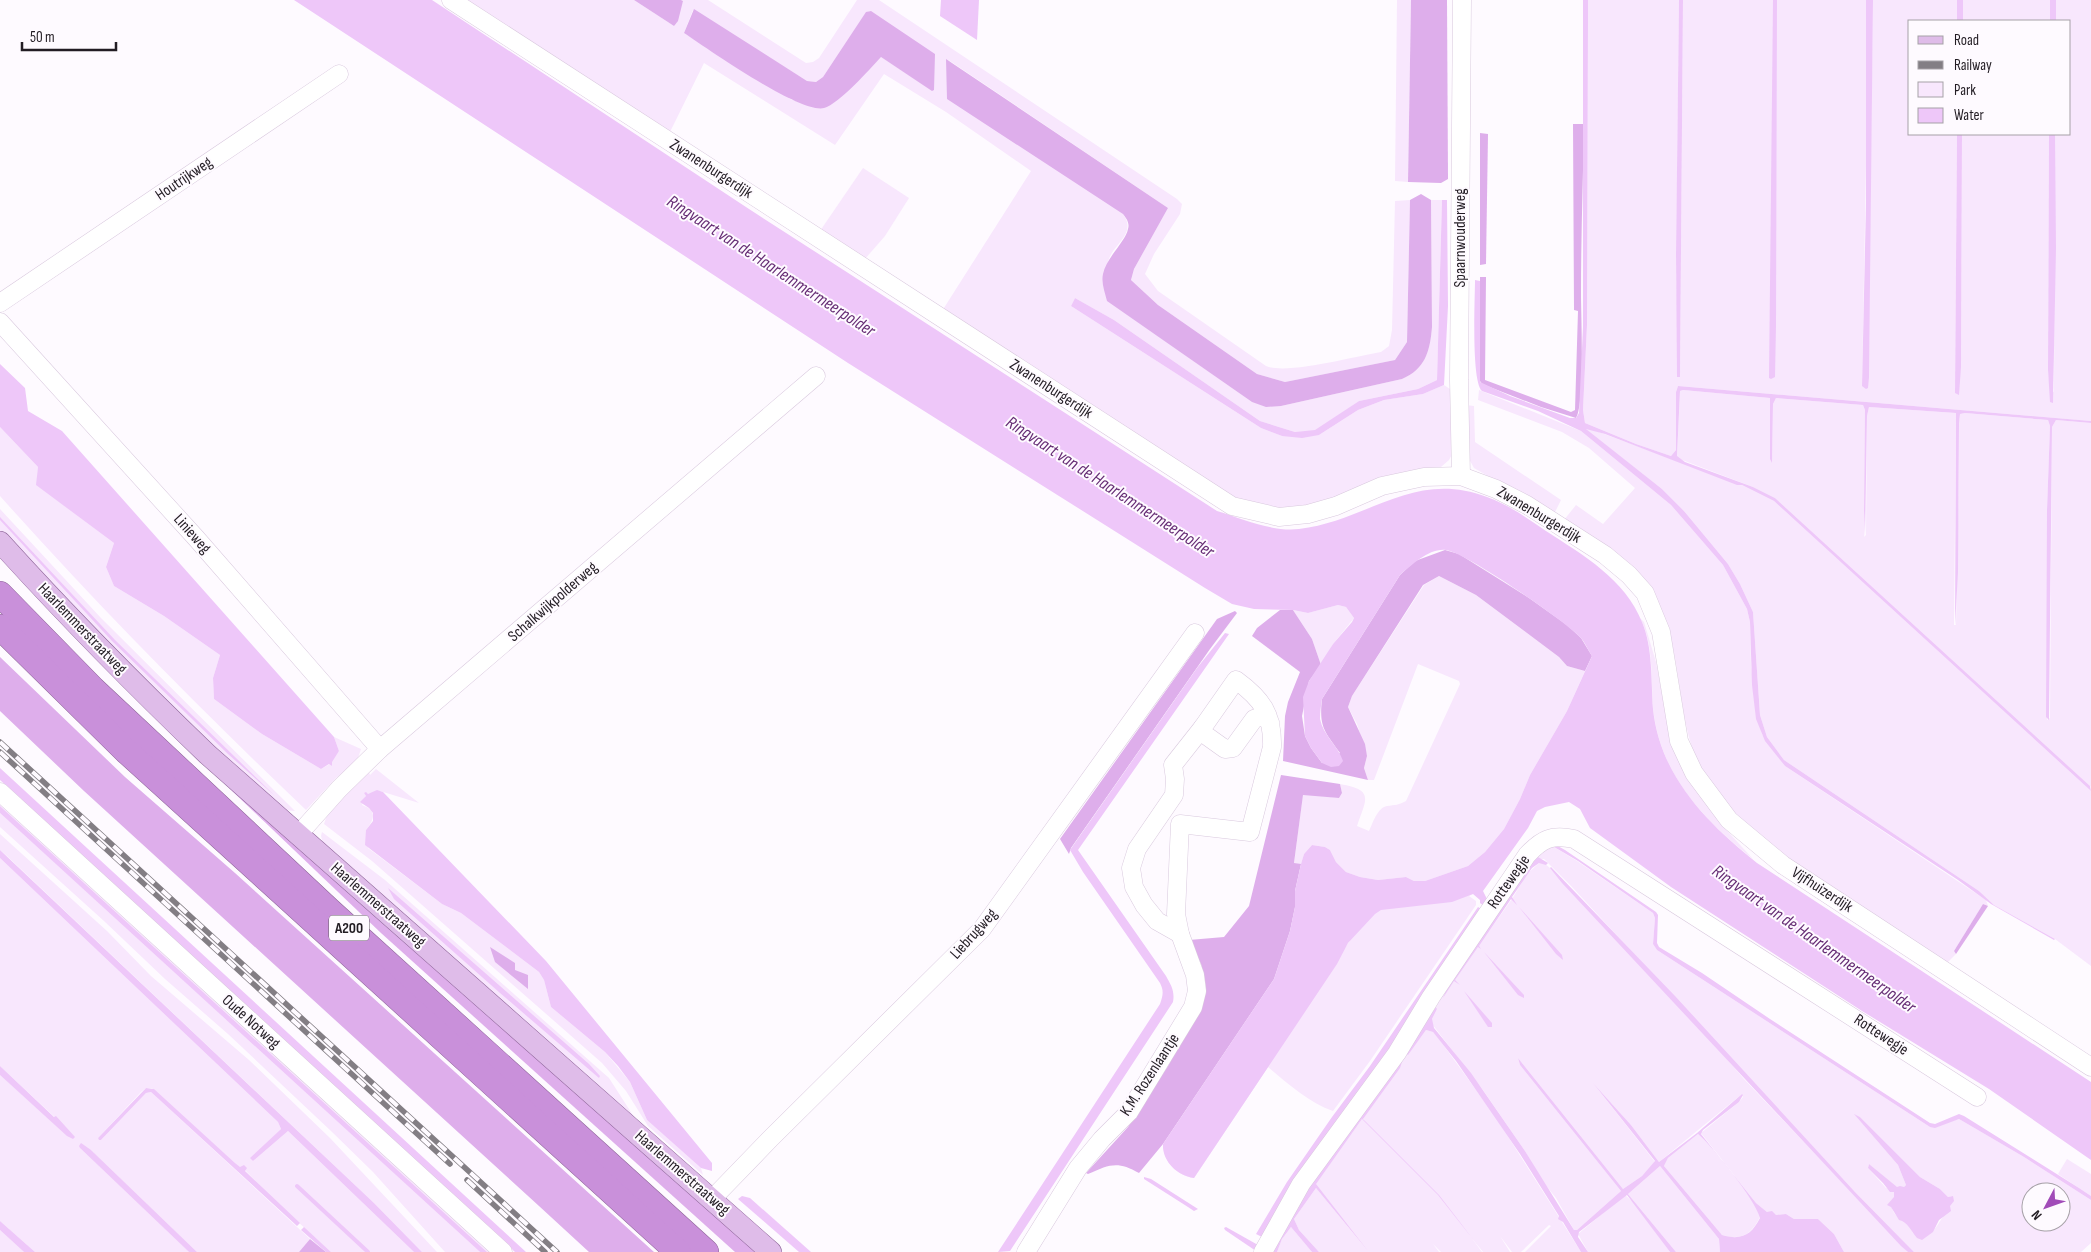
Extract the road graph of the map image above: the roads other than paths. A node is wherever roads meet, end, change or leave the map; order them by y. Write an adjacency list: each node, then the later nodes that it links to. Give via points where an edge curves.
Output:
1 (451, 0): 7 (street, Zwanenburgerdijk, via 1232,506 1278,517 1308,514 1382,486 1424,477)
2 (1462, 0): 7 (street, Spaarnwouderweg)
3 (339, 74): 4 (street, Houtrijkweg)
4 (0, 303)
5 (0, 322): 15 (street, Linieweg, via 196,538)
6 (816, 376): 15 (street, Schalkwijkpolderweg)
7 (1461, 476): 11 (street, Zwanenburgerdijk, via 1527,505 1605,555 1645,593)
8 (0, 542): 19 (main road, Haarlemmerstraatweg, via 151,700)
9 (0, 594): 26 (highway, A200, via 93,688 322,904)
10 (0, 627): 25 (highway, A200, via 126,751)
11 (1661, 632): 21 (street, Vijfhuizerdijk, via 1679,741 1694,773 1729,820 1783,865)
12 (1195, 633): 23 (street, Liebrugweg, via 982,929)
13 (1270, 722): 14 (street, via 1262,716 1254,719 1233,748 1224,749 1204,734); 14 (street, K.M. Rozenlaantje, via 1263,704 1236,680); 18 (street, K.M. Rozenlaantje, via 1272,747 1250,832)
14 (1203, 727): 17 (street, K.M. Rozenlaantje, via 1173,766)
15 (380, 749): 19 (street, Schalkwijkpolderweg)
16 (0, 792): 24 (street, Oude Notweg)
17 (1174, 795): 18 (street, K.M. Rozenlaantje); 20 (street, via 1137,848 1131,868 1134,887 1144,905 1156,921)
18 (1180, 824): 20 (street, K.M. Rozenlaantje, via 1176,914)
19 (298, 835): 23 (main road, Haarlemmerstraatweg)
20 (1180, 934): 28 (street, K.M. Rozenlaantje, via 1195,975 1197,991 1193,1007 1129,1112 1078,1168)
21 (2091, 1067)
22 (1977, 1097): 29 (street, Rottewegje, via 1574,839 1561,836 1547,838 1522,863 1397,1053 1301,1184)
23 (712, 1200): 27 (main road, Haarlemmerstraatweg)
24 (503, 1252)
25 (678, 1252)
26 (706, 1252)
27 (771, 1252)
28 (1026, 1252)
29 (1263, 1252)

